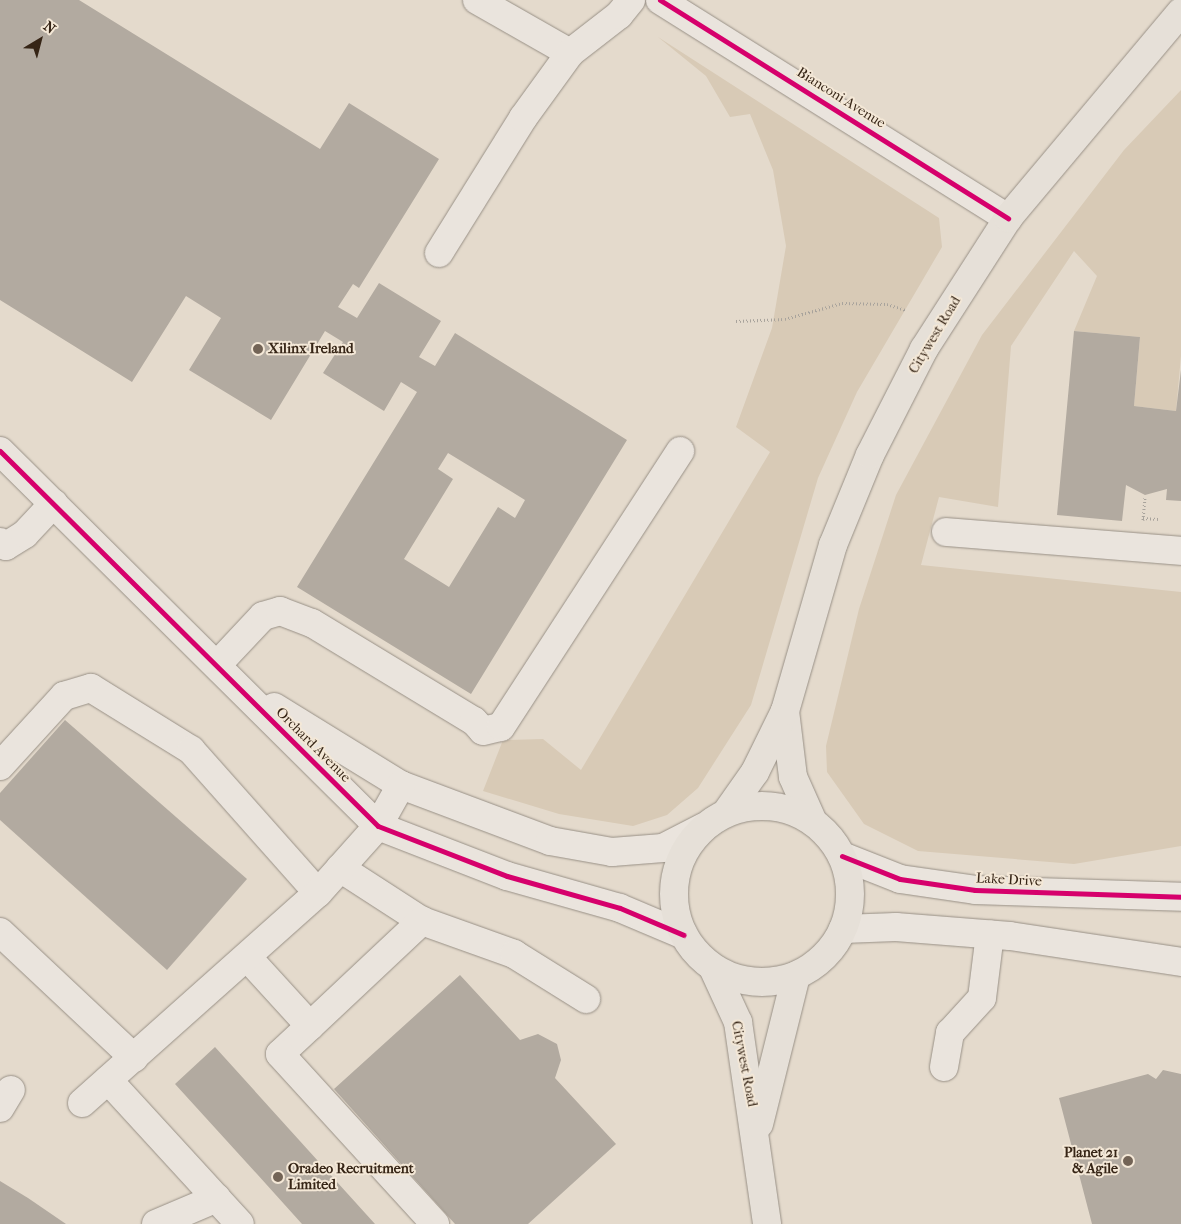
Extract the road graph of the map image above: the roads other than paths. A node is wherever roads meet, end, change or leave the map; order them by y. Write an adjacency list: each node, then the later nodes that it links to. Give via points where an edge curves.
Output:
1 (476, 0): 5 (street)
2 (631, 0): 5 (street, via 620,15)
3 (660, 0): 6 (street, Bianconi Avenue)
4 (1181, 12): 6 (main road, Citywest Road)
5 (570, 53): 7 (street, via 523,118)
6 (1008, 218): 15 (main road, Citywest Road, via 924,349 870,455 832,545)
7 (439, 253)
8 (680, 450): 14 (street, via 501,727 483,731 474,721 312,623 280,611 263,616)
9 (0, 451): 10 (street, Orchard Avenue)
10 (54, 503): 12 (street, via 25,534 6,546); 14 (street, Orchard Avenue)
11 (946, 532): 13 (street)
12 (0, 542)
13 (1181, 551)
14 (226, 674): 17 (street, Orchard Avenue); 20 (street, Orchard Avenue)
15 (784, 712): 18 (main road, Citywest Road, via 755,772); 19 (main road, Citywest Road, via 793,777)
16 (0, 766): 24 (street, via 64,696 91,688 191,750)
17 (400, 785): 20 (street); 21 (street, Orchard Avenue, via 550,841 612,852 663,848)
18 (726, 813): 19 (main road, via 764,806 786,809); 21 (main road)
19 (813, 822): 22 (main road)
20 (378, 826): 23 (street); 30 (street, Orchard Avenue, via 507,876 620,908)
21 (704, 827): 30 (main road, via 685,850 674,878 674,908)
22 (842, 856): 25 (street, Lake Drive, via 900,879 975,890); 27 (main road, via 850,892)
23 (340, 868): 24 (street); 26 (street)
24 (318, 893): 31 (street)
25 (1181, 897)
26 (422, 921): 35 (street, via 514,954); 36 (street)
27 (843, 929): 29 (street, via 896,927); 34 (main road, via 821,959)
28 (0, 932): 37 (street)
29 (990, 934): 32 (street); 38 (street, via 982,998 950,1033)
30 (684, 935): 33 (main road)
31 (248, 958): 36 (street); 37 (street)
32 (1181, 962)
33 (713, 968): 34 (main road, via 749,981 768,982); 41 (main road, Citywest Road, via 738,1022)
34 (796, 976): 41 (main road, Citywest Road)
35 (586, 999)
36 (310, 1026): 45 (street, via 280,1054)
37 (134, 1058): 39 (street)
38 (944, 1067)
39 (108, 1080): 40 (street); 42 (street)
40 (82, 1103)
41 (756, 1135): 46 (main road, Citywest Road)
42 (217, 1198): 43 (street); 44 (street)
43 (156, 1224)
44 (240, 1224)
45 (435, 1224)
46 (768, 1224)

